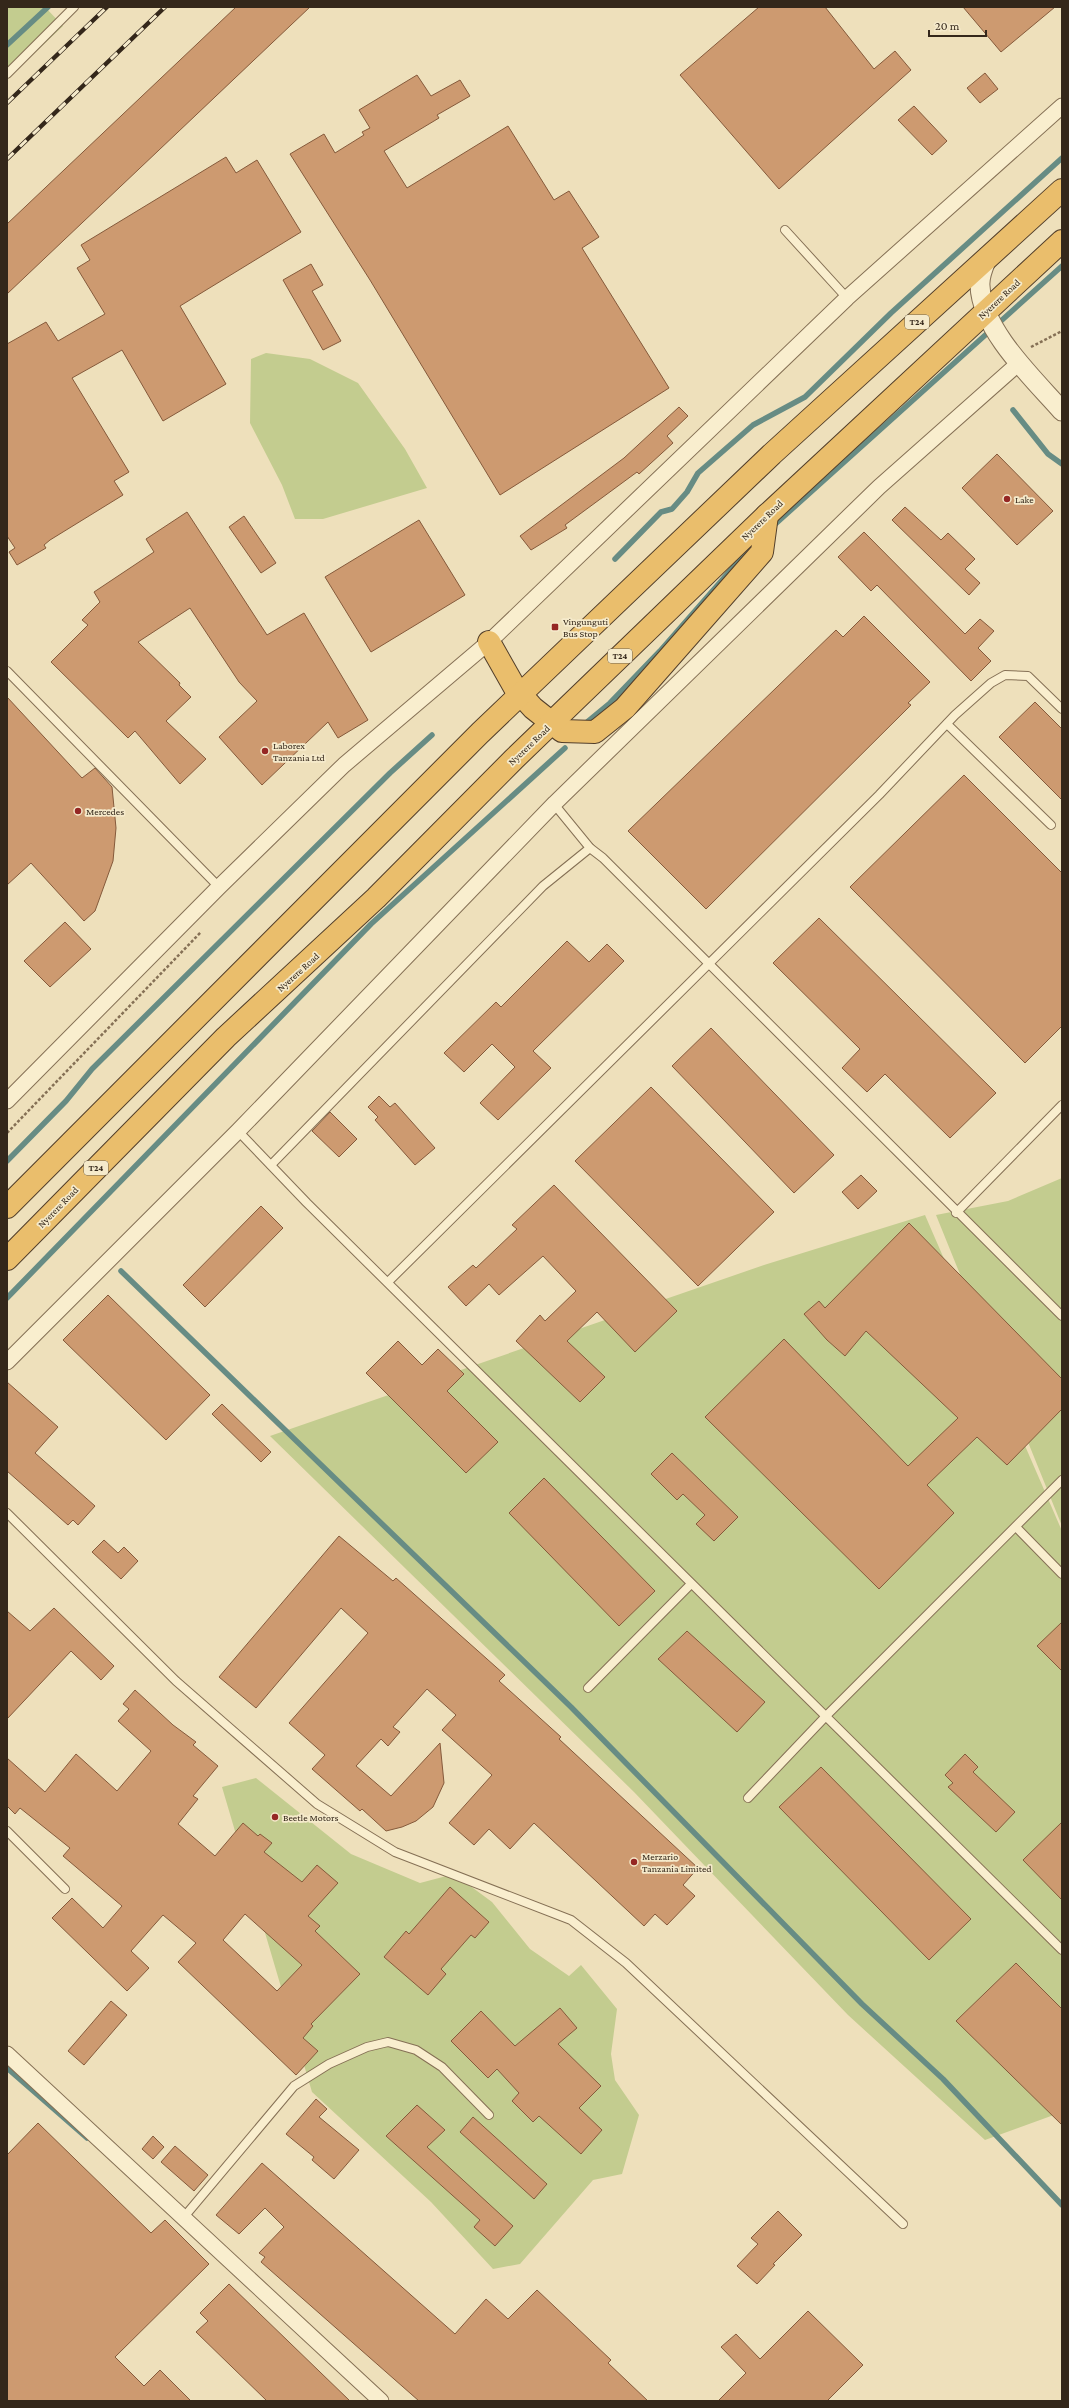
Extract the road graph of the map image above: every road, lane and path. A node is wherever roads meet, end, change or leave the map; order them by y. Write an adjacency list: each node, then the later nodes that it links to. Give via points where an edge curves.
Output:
1 (74, 7): 2 (lane)
2 (7, 74)
3 (1062, 106): 8 (street)
4 (1062, 190): 7 (highway, T24)
5 (785, 230): 8 (lane)
6 (1062, 241): 9 (highway, Nyerere Road / T24)
7 (988, 256): 9 (street, via 981,273 980,287); 16 (highway, T24, via 772,454)
8 (847, 298): 14 (street)
9 (987, 311): 11 (street, via 994,327); 13 (highway, Nyerere Road / T24)
10 (1062, 331): 11 (path)
11 (1017, 359): 12 (street); 20 (street, via 879,487)
12 (1062, 411)
13 (767, 515): 18 (highway, Nyerere Road / T24); 18 (highway, via 762,552 625,708 595,732 562,731)
14 (489, 642): 16 (highway); 23 (street, via 344,765)
15 (7, 671): 23 (lane)
16 (521, 694): 18 (highway); 29 (highway, T24)
17 (1062, 709): 19 (lane, via 1028,676 1005,676 991,683)
18 (551, 723): 31 (highway, Nyerere Road / T24, via 376,898 221,1042)
19 (947, 724): 21 (lane); 24 (lane)
20 (554, 804): 22 (lane); 27 (street)
21 (1051, 825)
22 (590, 848): 24 (lane); 28 (lane, via 543,886)
23 (219, 887): 25 (street)
24 (709, 964): 30 (lane); 32 (lane)
25 (7, 1101)
26 (1062, 1105): 30 (lane)
27 (238, 1131): 28 (lane); 34 (street)
28 (271, 1165): 32 (lane)
29 (7, 1207)
30 (956, 1212): 33 (lane)
31 (7, 1259)
32 (388, 1282): 39 (lane)
33 (1062, 1316)
34 (7, 1362)
35 (1062, 1480): 37 (lane)
36 (7, 1514): 49 (lane, via 176,1681 317,1804 395,1852 571,1920 626,1963)
37 (1016, 1527): 38 (lane); 41 (lane)
38 (1062, 1574)
39 (692, 1584): 40 (lane); 41 (lane, via 820,1712)
40 (588, 1688)
41 (827, 1715): 42 (lane); 45 (lane)
42 (748, 1798)
43 (7, 1832): 44 (lane)
44 (65, 1889)
45 (1062, 1950)
46 (7, 2054): 48 (street)
47 (489, 2115): 48 (lane, via 442,2067 416,2050 388,2042 366,2047 329,2064 294,2086)
48 (184, 2217): 50 (street)
49 (903, 2224)
50 (381, 2401)

